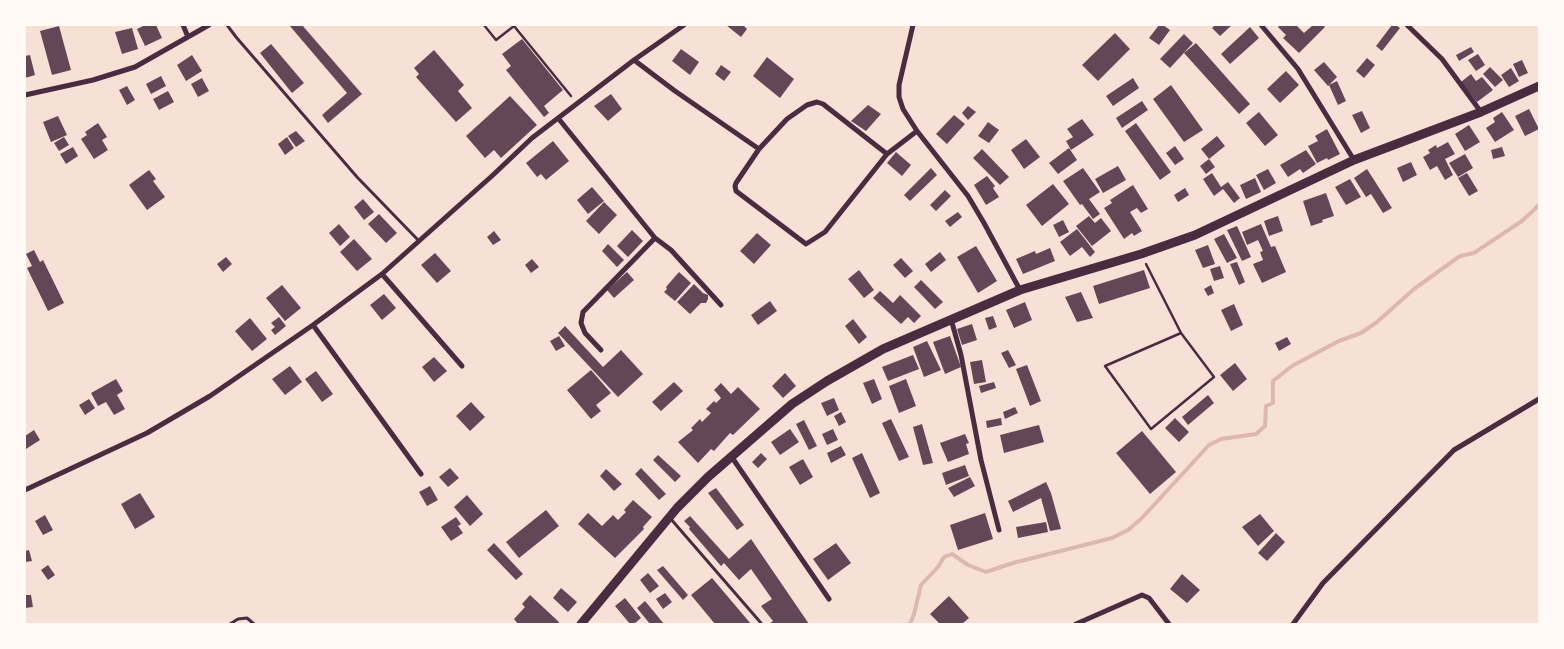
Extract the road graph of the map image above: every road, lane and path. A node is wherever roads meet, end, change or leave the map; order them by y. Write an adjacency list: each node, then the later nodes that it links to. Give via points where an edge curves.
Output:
1 (183, 25): 9 (street)
2 (209, 25): 9 (street)
3 (228, 25): 21 (lane, via 357,177)
4 (484, 25): 13 (path, via 496,40 514,26)
5 (684, 25): 10 (street)
6 (913, 25): 16 (street, via 899,84 899,98)
7 (1261, 25): 19 (street, via 1298,69)
8 (1407, 25): 14 (street, via 1442,59)
9 (188, 37): 12 (street, via 134,67)
10 (634, 60): 13 (street); 17 (street)
11 (1539, 86): 14 (street)
12 (25, 96)
13 (577, 103): 15 (street)
14 (1482, 112): 19 (street)
15 (558, 118): 20 (street); 21 (street)
16 (917, 130): 18 (street); 24 (street, via 968,196)
17 (759, 150): 18 (street, via 787,119 806,105 817,102); 18 (street, via 736,183 736,191 806,244 825,232)
18 (887, 154)
19 (1354, 160): 22 (street, via 1195,235)
20 (655, 238): 25 (street, via 671,250); 29 (street, via 584,312 581,322 584,333)
21 (419, 240): 23 (street)
22 (1141, 254): 24 (street); 28 (path)
23 (382, 274): 27 (street); 30 (street)
24 (1020, 290): 26 (street)
25 (721, 305)
26 (951, 318): 32 (street, via 883,349 827,381 792,404); 36 (street)
27 (313, 325): 33 (street); 34 (street, via 210,396 147,433)
28 (1181, 333): 28 (path, via 1214,377 1151,429 1105,366)
29 (601, 350)
30 (462, 366)
31 (1539, 399): 44 (street, via 1454,450 1323,582)
32 (731, 456): 35 (street); 37 (street)
33 (421, 474)
34 (25, 490)
35 (669, 518): 38 (lane); 41 (street)
36 (998, 530)
37 (829, 599)
38 (761, 623)
39 (230, 624): 40 (lane, via 247,618)
40 (254, 624)
41 (581, 624)
42 (1076, 624): 43 (street, via 1142,596 1148,598)
43 (1169, 624)
44 (1293, 624)

